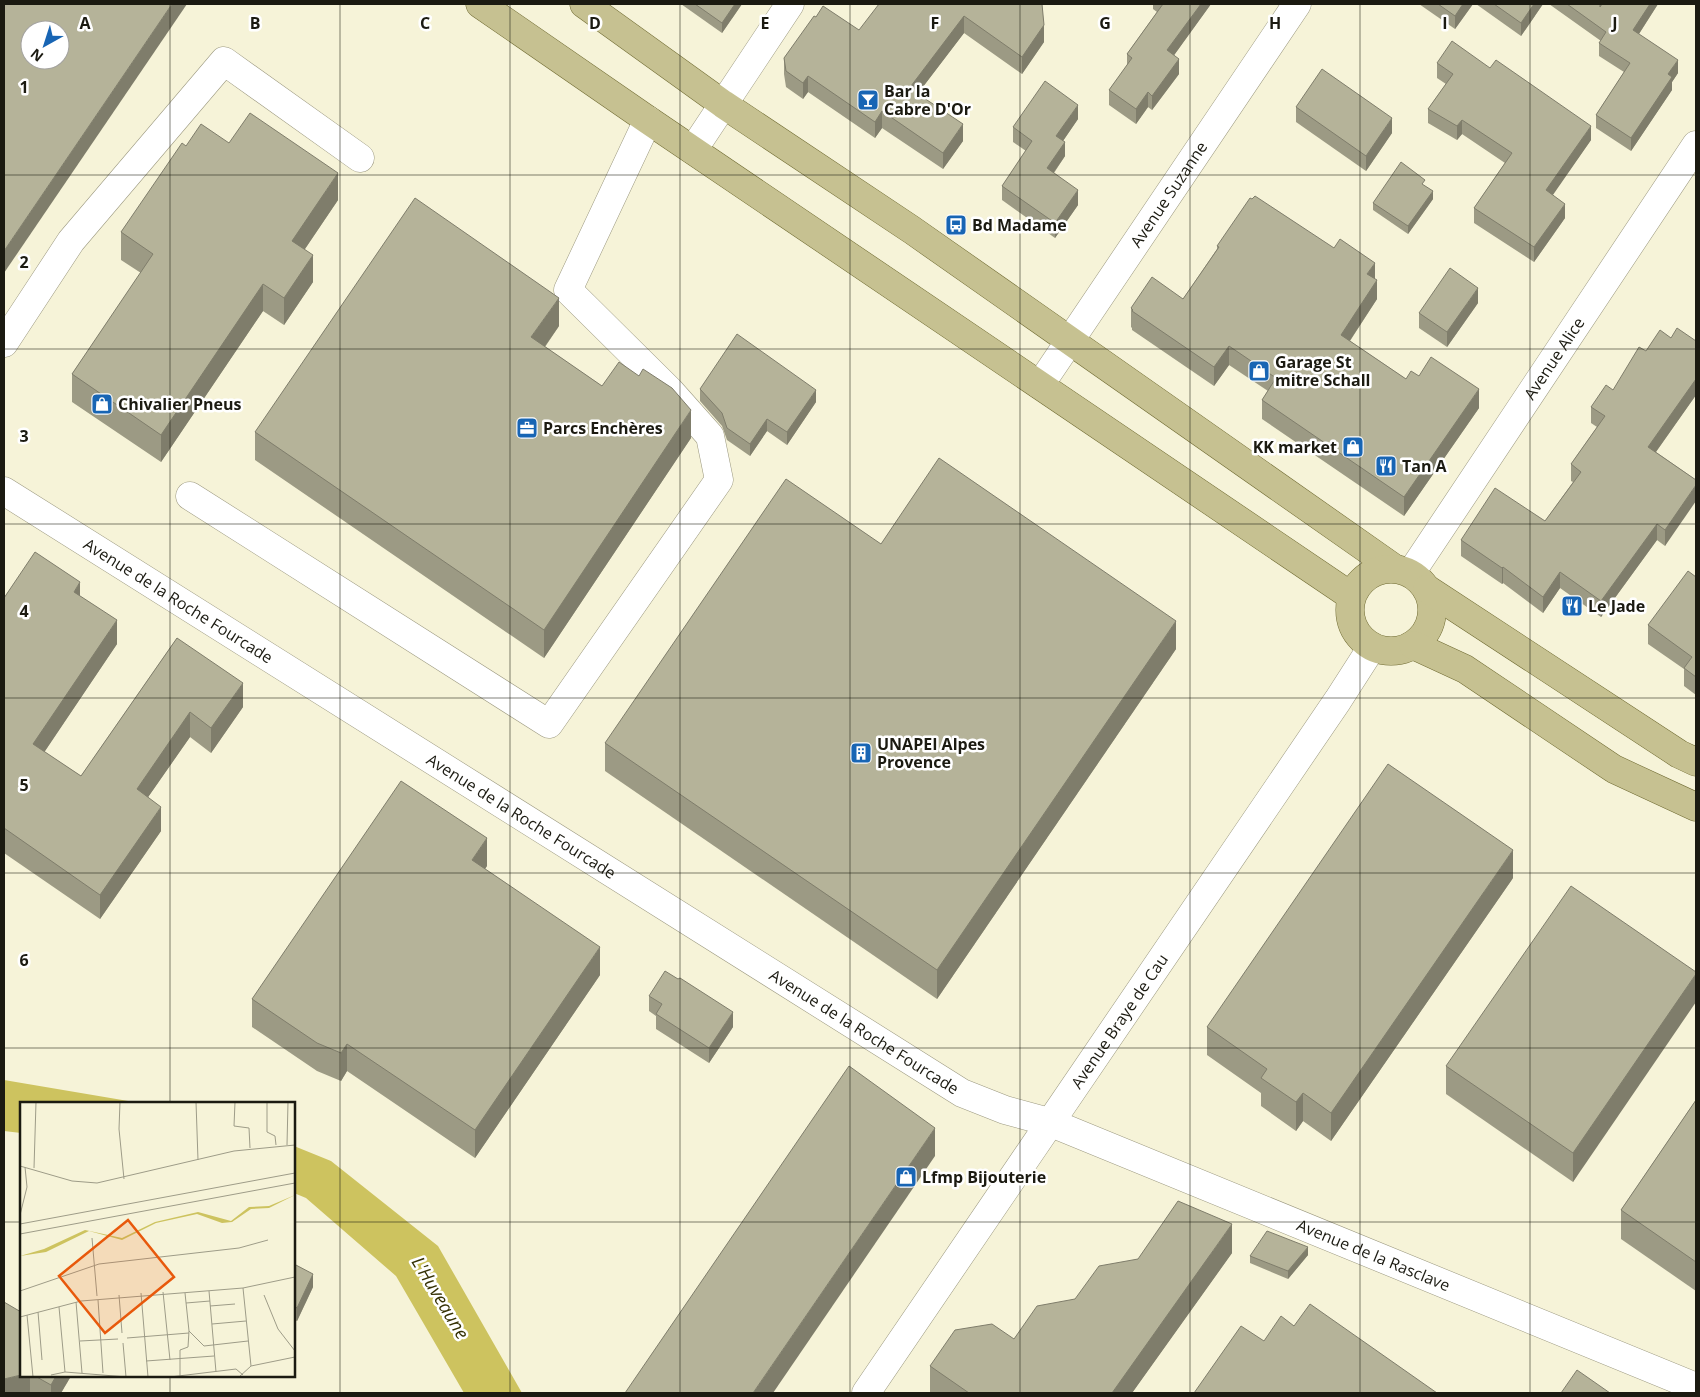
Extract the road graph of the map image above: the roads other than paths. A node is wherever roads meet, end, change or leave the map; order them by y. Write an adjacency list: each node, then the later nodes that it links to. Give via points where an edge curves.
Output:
1 (480, 4): 6 (main road)
2 (584, 4): 5 (main road)
3 (790, 4): 5 (street)
4 (1297, 4): 10 (street, Avenue Suzanne)
5 (723, 104): 8 (street); 10 (main road)
6 (648, 120): 8 (main road); 13 (street, via 568,290 670,391 710,436 719,480 549,724)
7 (1696, 145): 15 (street, Avenue Alice)
8 (693, 150): 12 (main road)
9 (360, 158): 11 (street, via 224,61 71,241)
10 (1071, 341): 12 (street, Avenue Suzanne); 15 (main road)
11 (4, 343)
12 (1040, 385): 16 (main road)
13 (190, 496)
14 (8, 502): 21 (street, Avenue de la Roche Fourcade, via 962,1093 1005,1110)
15 (1411, 577): 16 (main road, via 1380,570 1368,575); 17 (main road, via 1432,601 1429,626); 19 (main road, via 1679,754)
16 (1351, 596): 18 (main road, via 1350,620 1362,641)
17 (1413, 645): 18 (main road, via 1400,651); 20 (main road, via 1465,669 1614,769)
18 (1372, 647): 21 (street, Avenue Braye de Cau)
19 (1696, 762)
20 (1696, 807)
21 (1049, 1122): 22 (street, Avenue de la Rasclave); 23 (street, Avenue Braye de Cau)
22 (1696, 1387)
23 (866, 1393)

